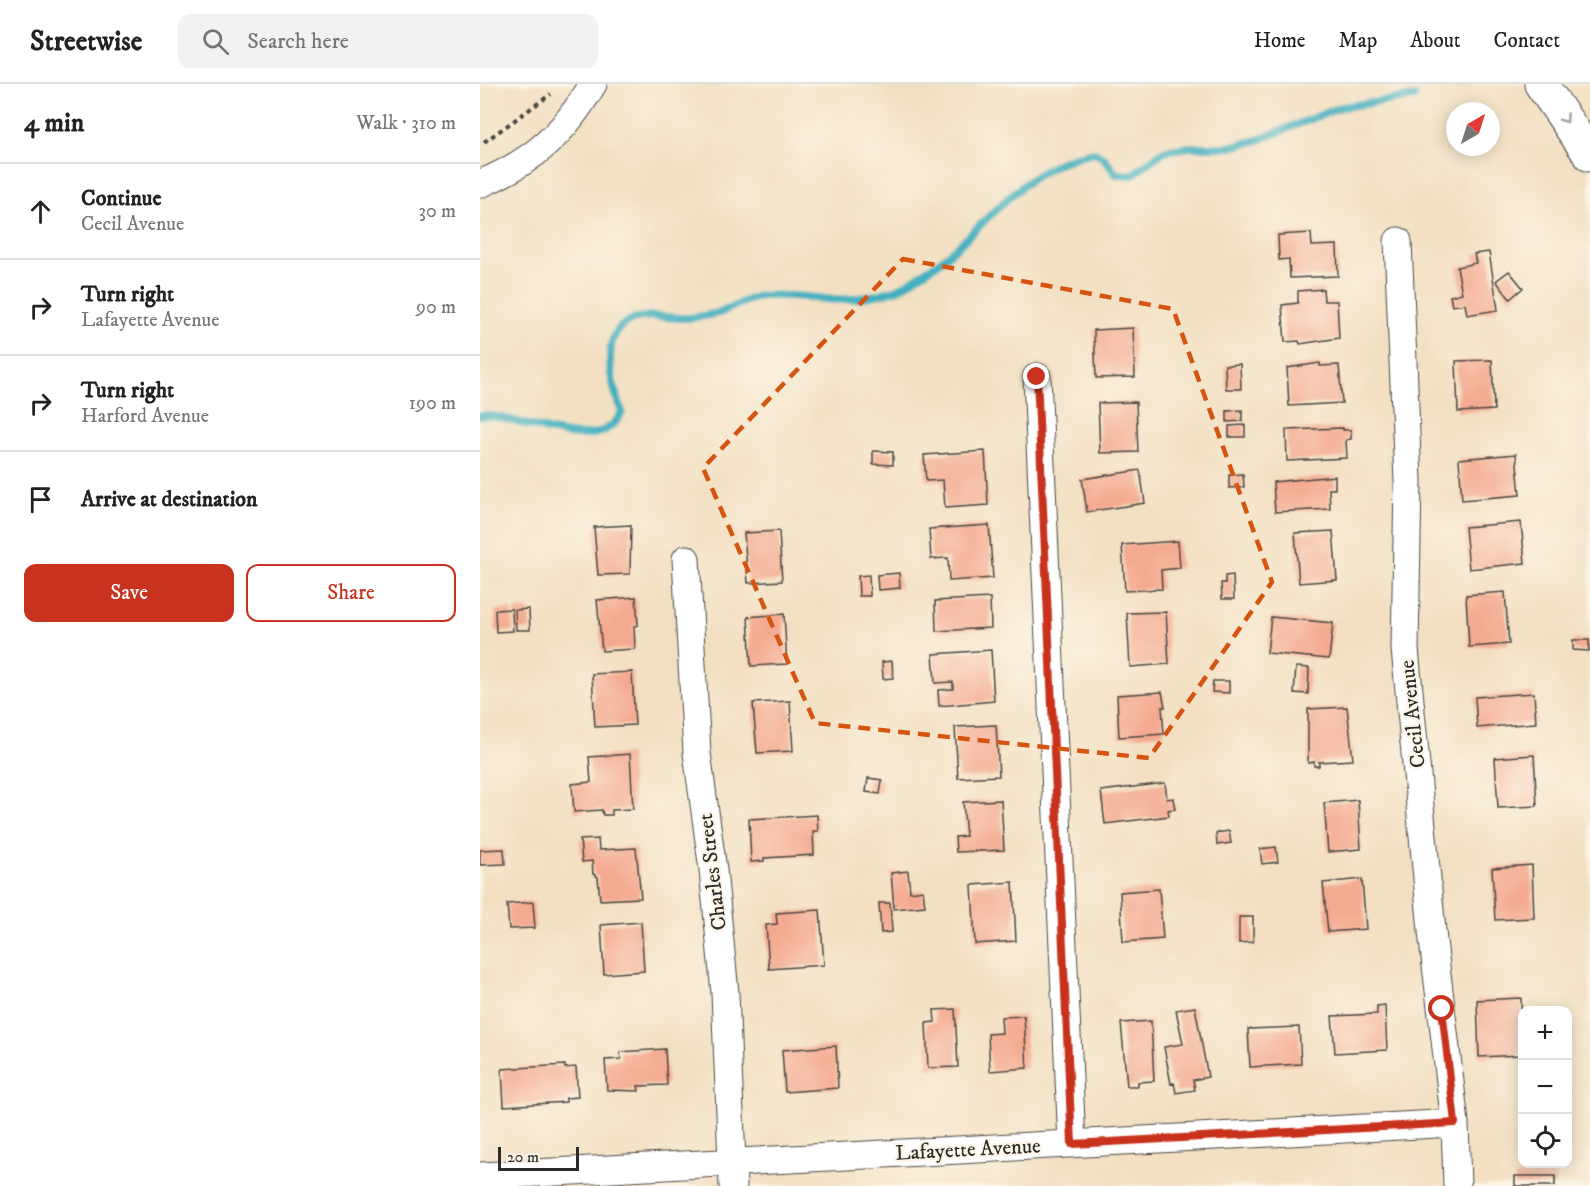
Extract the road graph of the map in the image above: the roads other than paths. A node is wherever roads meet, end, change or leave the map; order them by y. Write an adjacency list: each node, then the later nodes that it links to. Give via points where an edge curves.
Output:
1 (593, 84): 4 (street, via 566,126 548,143 511,169)
2 (1540, 84): 3 (highway, one-way to 3)
3 (1590, 155)
4 (480, 183)
5 (1398, 241): 8 (street, Cecil Avenue, via 1408,481 1405,649)
6 (1037, 377): 9 (street)
7 (686, 559): 10 (street, Charles Street, via 698,753 725,993)
8 (1455, 1123): 9 (street, Lafayette Avenue); 12 (street, Cecil Avenue)
9 (1072, 1144): 10 (street, Lafayette Avenue)
10 (733, 1174): 11 (street, Lafayette Avenue)
11 (480, 1176)
12 (1457, 1186)

